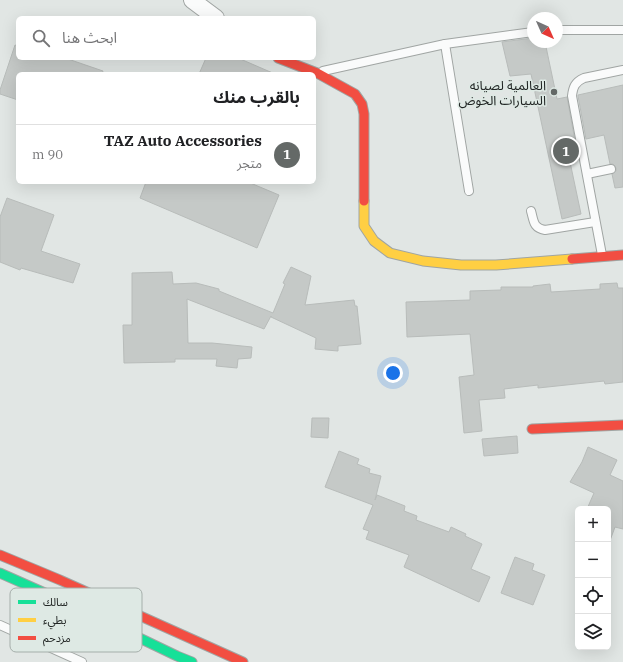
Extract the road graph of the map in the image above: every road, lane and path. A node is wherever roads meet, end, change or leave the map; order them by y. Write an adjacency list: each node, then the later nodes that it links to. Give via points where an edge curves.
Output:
1 (192, 0): 2 (street)
2 (213, 16)
3 (563, 30): 4 (lane)
4 (623, 30)
5 (527, 33): 6 (lane)
6 (445, 44): 10 (lane); 13 (lane)
7 (283, 60): 9 (street)
8 (623, 70): 12 (lane, via 584,78 574,85 572,96)
9 (314, 72)
10 (317, 73): 17 (street, via 355,94 362,104 364,226 374,242 390,253 422,261 461,265)
11 (611, 169): 12 (lane)
12 (587, 174): 15 (lane)
13 (469, 191)
14 (531, 211): 15 (lane, via 535,226 545,230)
15 (596, 222): 17 (lane)
16 (623, 254): 17 (street)
17 (602, 257)
18 (623, 425): 19 (street)
19 (532, 429)
20 (0, 555): 23 (street)
21 (0, 573): 22 (street)
22 (33, 588)
23 (76, 588)
24 (142, 617): 33 (street)
25 (0, 624): 26 (lane)
26 (10, 629)
27 (142, 642): 30 (street)
28 (185, 648): 30 (street)
29 (60, 652): 31 (lane)
30 (175, 659): 32 (street)
31 (82, 662)
32 (192, 662)
33 (243, 662)

